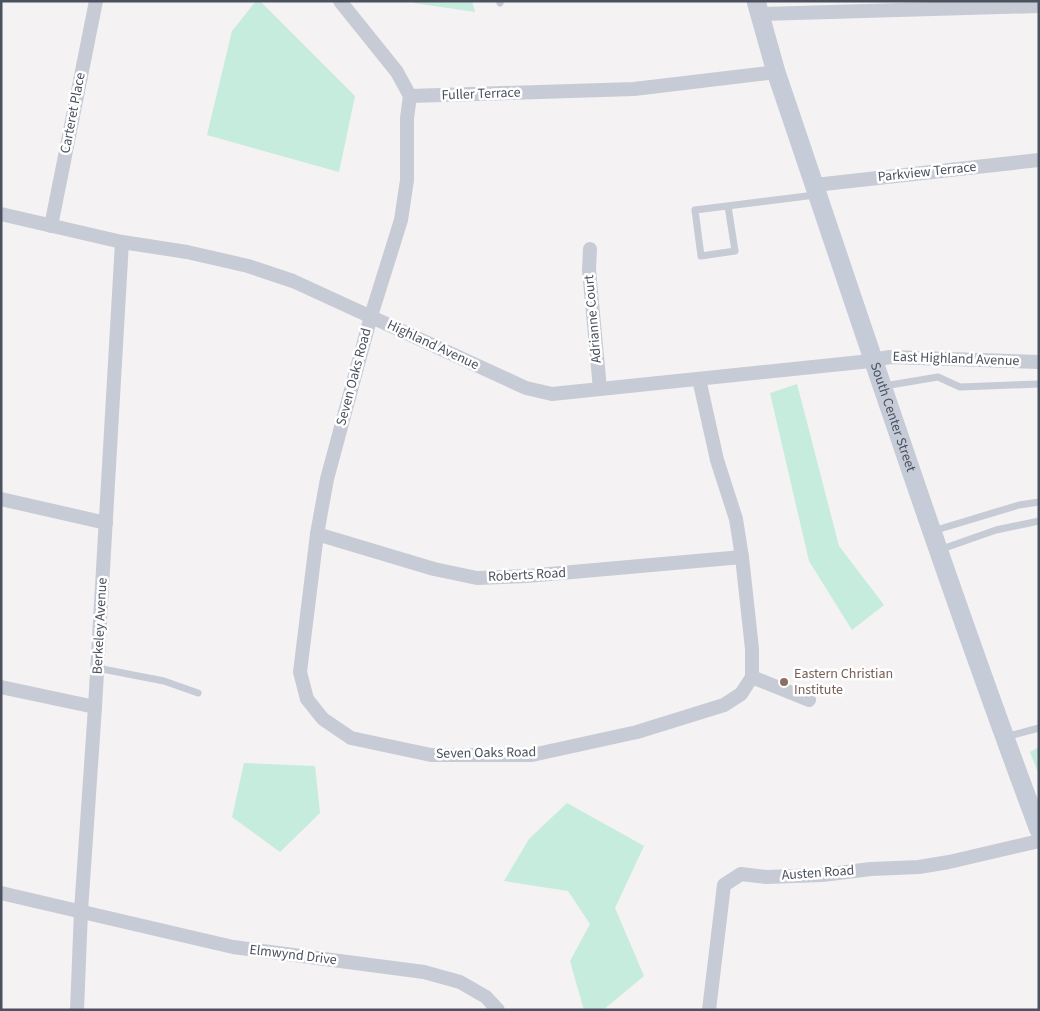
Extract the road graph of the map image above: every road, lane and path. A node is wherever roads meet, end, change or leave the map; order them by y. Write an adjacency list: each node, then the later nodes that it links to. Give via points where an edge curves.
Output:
1 (96, 1): 12 (street, Carteret Place)
2 (340, 1): 7 (street, via 397,72)
3 (922, 5): 4 (street); 5 (street)
4 (1039, 6)
5 (758, 8): 6 (main road, South Center Street)
6 (776, 72): 7 (street, Fuller Terrace, via 634,90); 9 (main road, South Center Street)
7 (410, 96): 15 (street, via 407,180 401,220)
8 (1039, 160): 9 (street, Parkview Terrace)
9 (816, 190): 10 (lane); 16 (main road, South Center Street)
10 (728, 206): 10 (lane, via 695,210 701,256 734,251)
11 (1, 214): 12 (street, Highland Avenue)
12 (51, 226): 13 (street, Highland Avenue)
13 (122, 242): 15 (street, Highland Avenue, via 248,266 293,281); 25 (street, Berkeley Avenue)
14 (590, 249): 21 (street, Adrianne Court, via 589,270)
15 (371, 316): 21 (street, Highland Avenue, via 526,388 552,394); 27 (street, Seven Oaks Road, via 327,479)
16 (874, 360): 17 (street, East Highland Avenue, via 890,357); 18 (street, Highland Avenue); 20 (main road, South Center Street)
17 (1039, 362)
18 (699, 379): 21 (street, Highland Avenue); 29 (street, via 717,460 736,519)
19 (1039, 384): 20 (lane, via 960,387 938,377)
20 (883, 386): 26 (main road, South Center Street)
21 (600, 388)
22 (1, 499): 25 (street)
23 (1039, 502): 26 (lane, via 1019,505)
24 (1039, 521): 28 (lane, via 996,530)
25 (106, 523): 30 (street, Berkeley Avenue)
26 (932, 532): 28 (main road, South Center Street)
27 (317, 534): 29 (street, Roberts Road, via 434,569 477,578); 31 (street, Seven Oaks Road, via 300,672 307,699 324,719 351,738 431,755 532,755 637,732 724,705 741,694)
28 (939, 550): 37 (main road, South Center Street)
29 (742, 557): 31 (street, via 752,640)
30 (98, 668): 33 (lane, via 164,681); 35 (street, Berkeley Avenue)
31 (752, 677): 34 (street)
32 (1, 687): 35 (street)
33 (198, 693)
34 (810, 700)
35 (95, 707): 41 (street, Berkeley Avenue)
36 (1039, 728): 37 (lane)
37 (1004, 737): 38 (main road, South Center Street)
38 (1039, 830)
39 (1039, 841): 44 (street, Austen Road, via 919,867 822,875 766,877 742,874 724,885)
40 (1, 893): 41 (street, Elmwynd Drive)
41 (81, 911): 42 (street, Berkeley Avenue); 43 (street, Elmwynd Drive, via 233,947 424,972 460,982 486,998)
42 (77, 1010)
43 (498, 1010)
44 (709, 1010)

